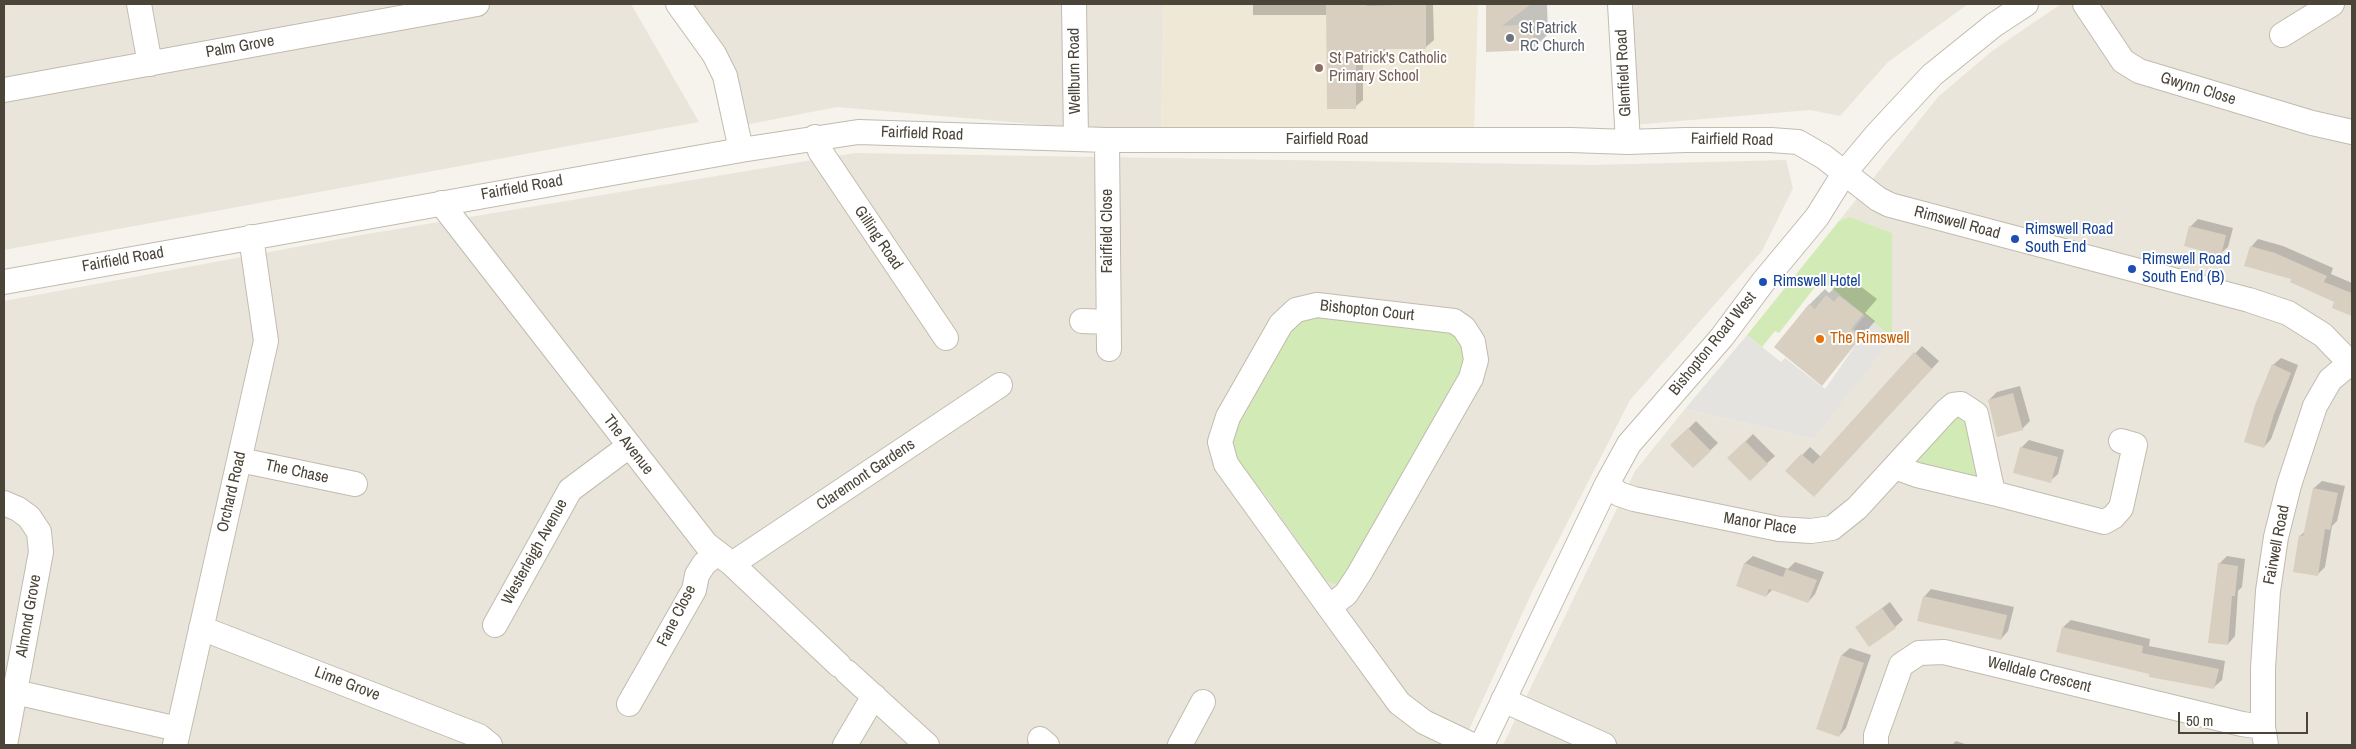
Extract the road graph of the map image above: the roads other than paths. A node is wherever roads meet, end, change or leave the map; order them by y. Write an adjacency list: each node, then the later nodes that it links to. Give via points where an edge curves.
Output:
1 (139, 4): 10 (street)
2 (477, 4): 10 (street, Palm Grove)
3 (678, 4): 17 (street, via 714,54 725,76)
4 (1074, 4): 14 (street, Wellburn Road)
5 (1620, 4): 16 (street, Glenfield Road)
6 (2026, 4): 18 (street, Bishopton Road West, via 1994,24 1932,75)
7 (2085, 4): 12 (street, Gwynn Close, via 2124,61 2139,71 2312,123)
8 (2332, 4): 9 (street)
9 (2282, 35)
10 (150, 64): 11 (street, Palm Grove)
11 (4, 90)
12 (2345, 126)
13 (815, 137): 14 (street, Fairfield Road, via 858,132); 17 (street, Fairfield Road); 24 (street, Gilling Road, via 820,151)
14 (1076, 139): 15 (street, Fairfield Road)
15 (1107, 140): 16 (street, Fairfield Road); 23 (street, Fairfield Close)
16 (1628, 142): 18 (street, Fairfield Road, via 1798,142)
17 (741, 150): 19 (street, Fairfield Road)
18 (1845, 172): 26 (street, Rimswell Road, via 1890,205 2288,313 2323,335); 33 (street, Bishopton Road West, via 1817,216 1722,337 1629,444)
19 (441, 203): 20 (street, Fairfield Road); 29 (street, The Avenue)
20 (251, 237): 21 (street, Fairfield Road); 30 (street, Orchard Road, via 266,341)
21 (4, 282)
22 (1082, 320): 23 (street)
23 (1108, 322): 25 (street, Fairfield Close)
24 (946, 338)
25 (1109, 349)
26 (2351, 364): 45 (street, Fairwell Road, via 2330,380 2315,406 2276,537 2268,591 2263,668)
27 (1000, 385): 36 (street, Claremont Gardens)
28 (2121, 441): 34 (street, via 2135,445 2121,508 2104,522)
29 (628, 446): 36 (street, The Avenue, via 706,544); 38 (street, Westerleigh Avenue, via 570,490)
30 (240, 460): 32 (street, The Chase); 39 (street, Orchard Road)
31 (1895, 467): 33 (street, Manor Place, via 1844,520 1832,528 1811,531 1779,529 1650,503 1619,494); 34 (street, via 1917,476); 34 (street, Manor Place, via 1946,410 1961,404 1976,414)
32 (355, 484)
33 (1607, 484): 42 (street, Bishopton Road West)
34 (1993, 493)
35 (4, 504): 40 (street, Almond Grove, via 30,517 39,532 41,552)
36 (724, 559): 41 (street, The Avenue); 44 (street, Fane Close, via 704,564 697,575 694,590 632,678)
37 (1329, 608): 37 (street, Bishopton Court, via 1226,464 1220,442 1228,417 1281,324 1306,306 1454,321 1464,328 1473,342 1476,360 1471,378 1359,574 1346,594); 52 (street, Bishopton Court, via 1399,703 1424,722)
38 (495, 625)
39 (201, 628): 46 (street, Orchard Road); 48 (street, Lime Grove, via 479,736)
40 (15, 692): 46 (street); 47 (street, Almond Grove)
41 (874, 696): 49 (street); 50 (street, The Avenue)
42 (1504, 700): 53 (street, Bishopton Road West); 54 (street)
43 (1203, 702): 51 (street)
44 (629, 704)
45 (2265, 736): 55 (street, Welldale Crescent, via 2242,724 1944,652 1919,653 1901,665 1876,735)
46 (177, 737)
47 (5, 745)
48 (490, 745)
49 (845, 745)
50 (927, 745)
51 (1180, 745)
52 (1472, 745)
53 (1482, 745)
54 (1604, 745)
55 (1876, 745)

